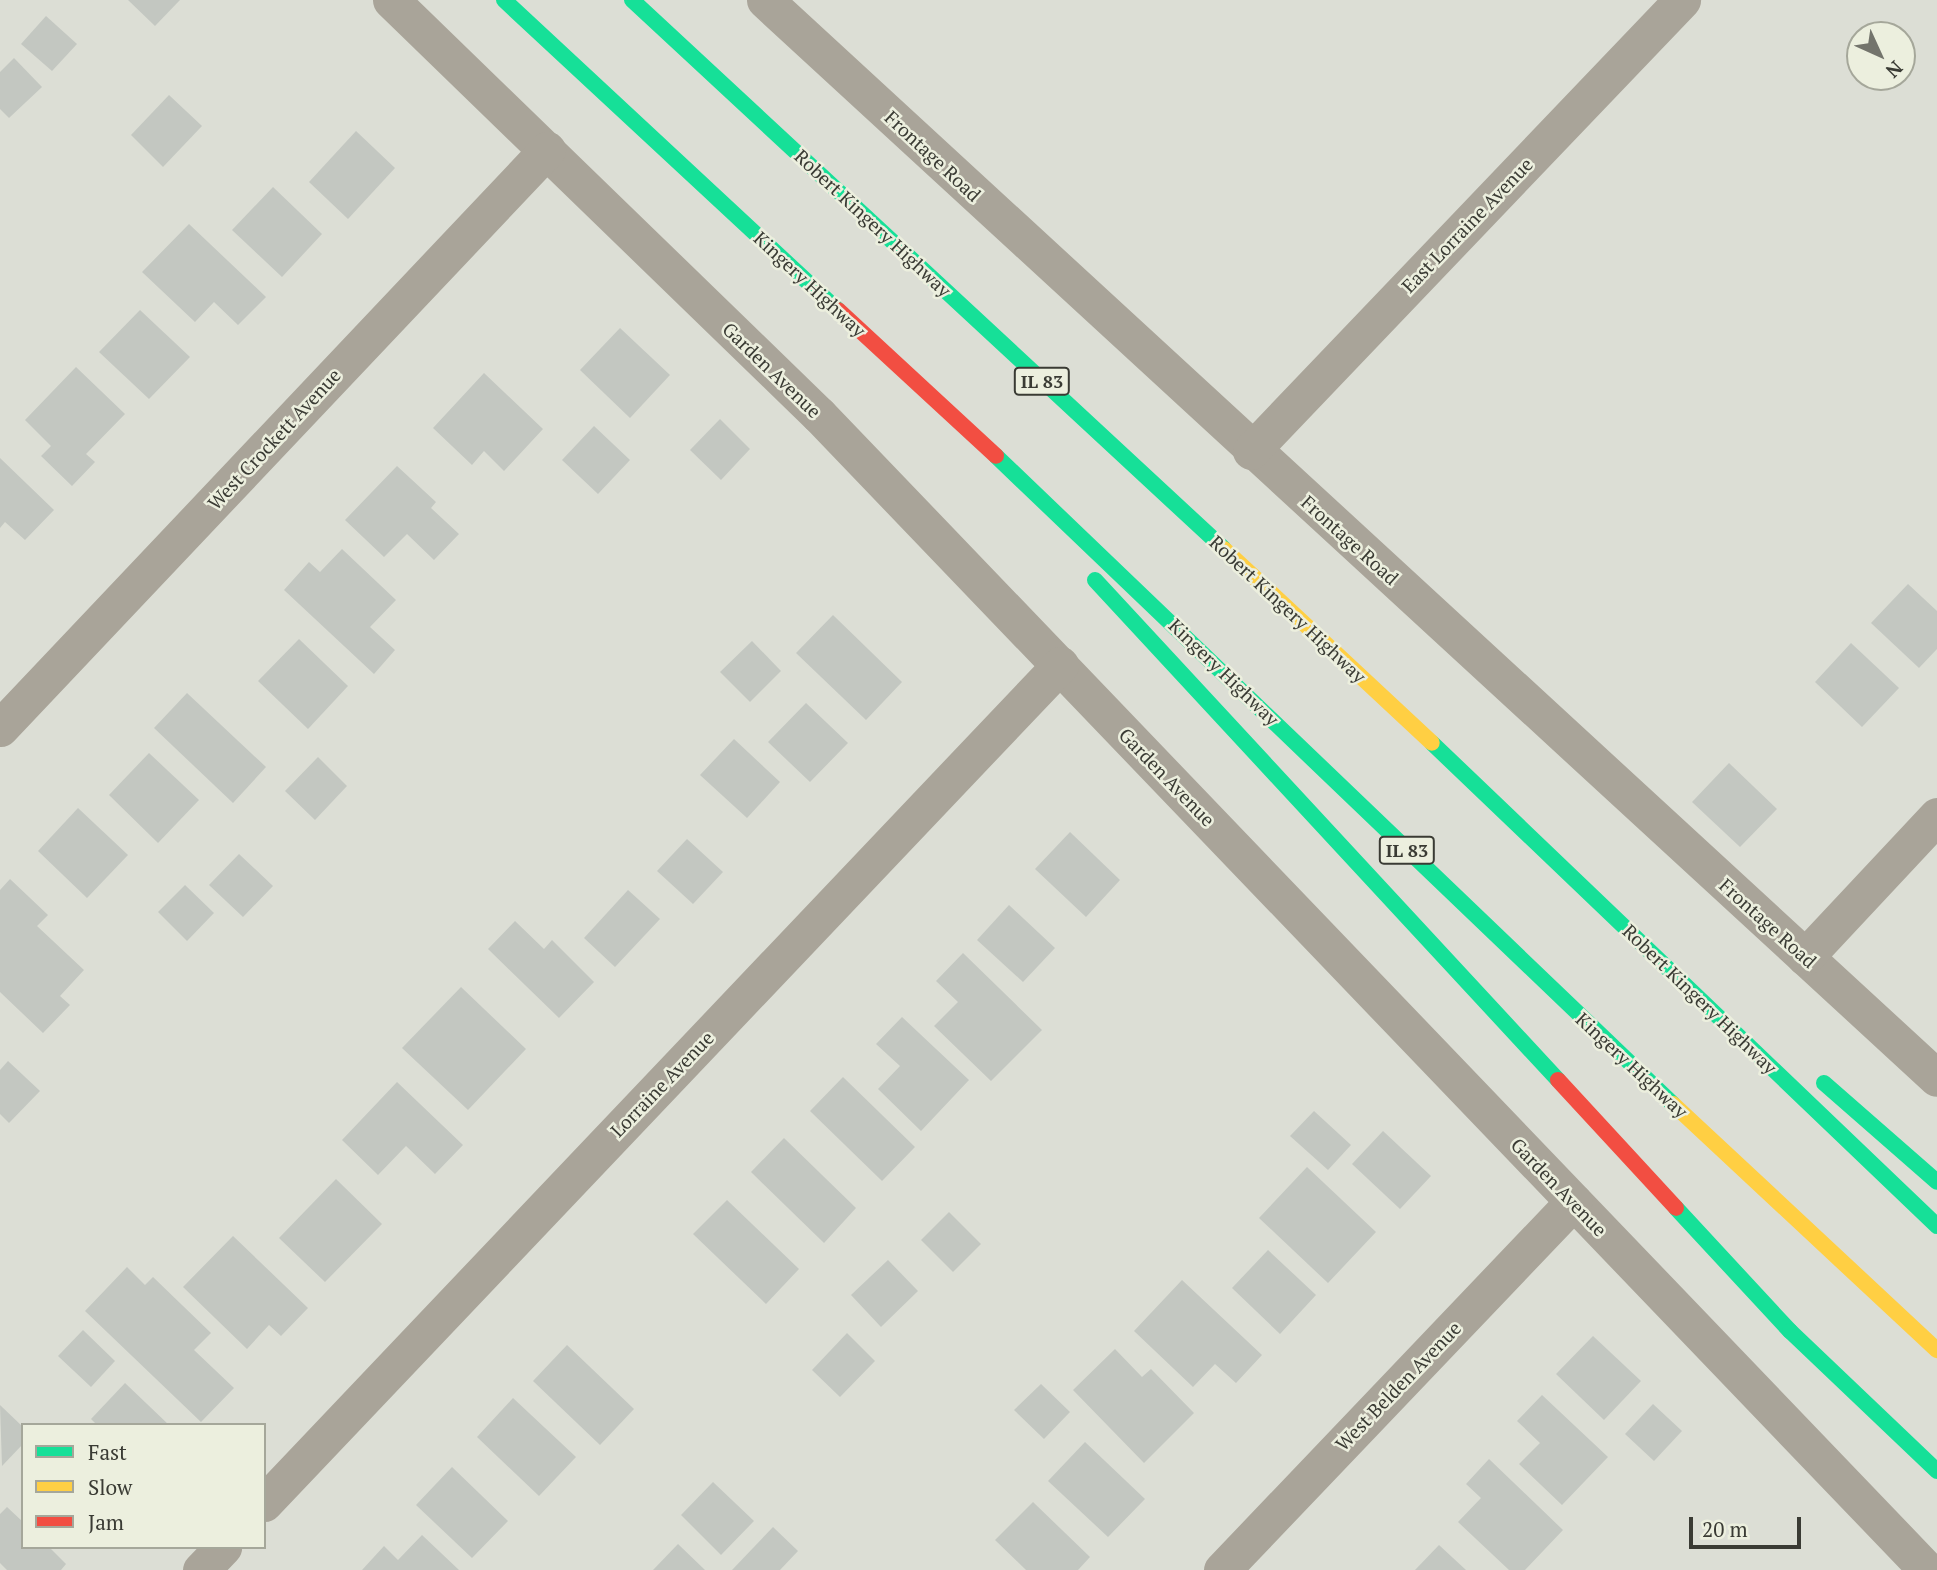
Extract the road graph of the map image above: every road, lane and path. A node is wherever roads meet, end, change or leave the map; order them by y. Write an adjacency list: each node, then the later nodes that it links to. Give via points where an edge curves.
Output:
1 (391, 0): 6 (street, Garden Avenue)
2 (504, 0): 7 (highway, Kingery Highway / IL 83)
3 (632, 0): 13 (highway, Robert Kingery Highway / IL 83)
4 (765, 0): 8 (street, Frontage Road)
5 (1682, 0): 8 (street, East Lorraine Avenue)
6 (547, 150): 11 (street, Garden Avenue, via 819,415); 12 (street, West Crockett Avenue)
7 (880, 348): 9 (highway); 22 (highway, Kingery Highway / IL 83, via 1100,552 1541,981)
8 (1251, 450): 15 (street, Frontage Road)
9 (1060, 542)
10 (1079, 563): 23 (highway, via 1790,1331)
11 (1060, 665): 20 (street, Garden Avenue); 24 (street, Lorraine Avenue)
12 (0, 728)
13 (1452, 761): 16 (highway); 21 (highway, Robert Kingery Highway / IL 83)
14 (1937, 816): 15 (street)
15 (1805, 957): 18 (street, Frontage Road)
16 (1716, 990)
17 (1811, 1072): 19 (highway)
18 (1937, 1078)
19 (1937, 1182)
20 (1573, 1202): 27 (street, West Belden Avenue); 28 (street, Garden Avenue)
21 (1937, 1226)
22 (1937, 1350)
23 (1937, 1471)
24 (266, 1501)
25 (221, 1549): 26 (street)
26 (201, 1570)
27 (1223, 1570)
28 (1927, 1570)

